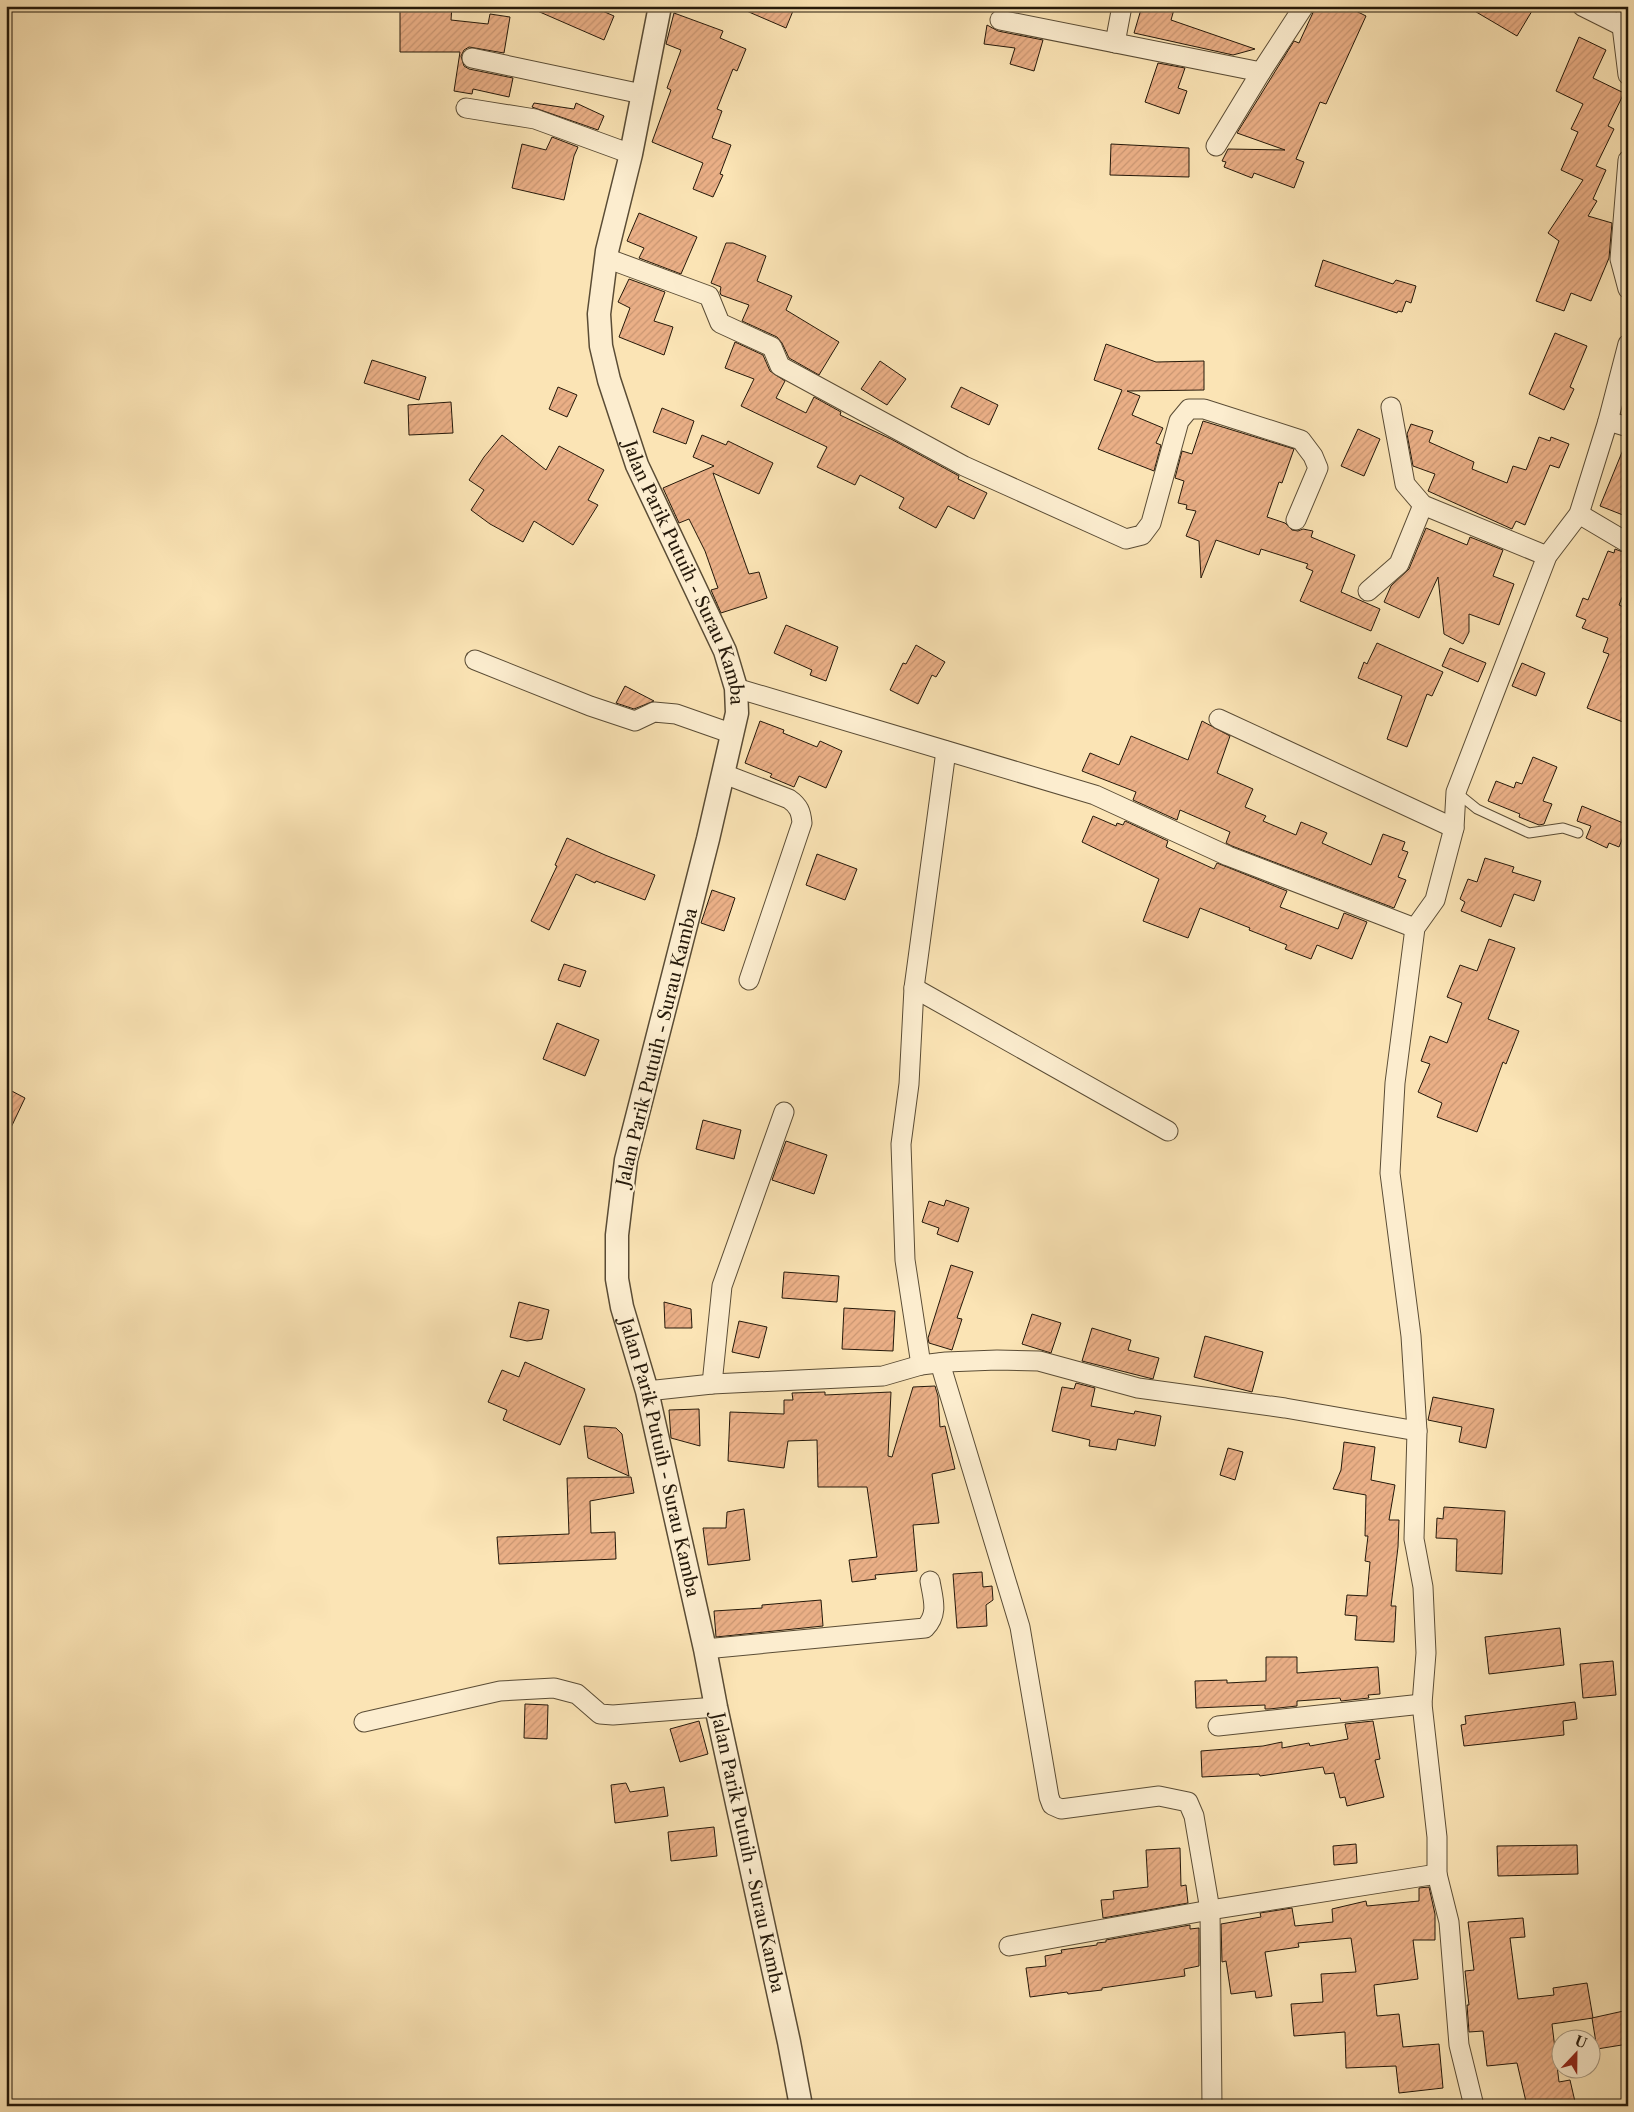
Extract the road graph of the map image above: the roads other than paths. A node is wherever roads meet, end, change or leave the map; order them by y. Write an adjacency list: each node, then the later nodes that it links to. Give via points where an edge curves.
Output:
1 (660, 6): 12 (street, Jalan Parik Putuih - Surau Kamba)
2 (1122, 6): 8 (street)
3 (1304, 6): 10 (street)
4 (1582, 6): 7 (street)
5 (1628, 8): 7 (street)
6 (1000, 20): 8 (street)
7 (1622, 26): 11 (street)
8 (1115, 42): 10 (street)
9 (472, 58): 12 (street)
10 (1261, 72): 14 (street)
11 (1628, 75)
12 (642, 94): 15 (street, Jalan Parik Putuih - Surau Kamba)
13 (466, 108): 15 (street, via 535,119)
14 (1216, 146)
15 (630, 154): 17 (street, Jalan Parik Putuih - Surau Kamba)
16 (1628, 160): 18 (street, via 1620,259)
17 (606, 258): 25 (street, via 709,296 720,323 772,347 780,366 964,466 1126,539 1142,535 1151,523 1179,421 1189,409 1204,409 1301,440 1318,468); 30 (street, Jalan Parik Putuih - Surau Kamba, via 599,314 609,380 637,465 713,623)
18 (1628, 289)
19 (1628, 344): 21 (street)
20 (1390, 407): 23 (street, via 1405,484)
21 (1608, 421): 22 (street); 24 (street)
22 (1628, 427)
23 (1423, 505): 27 (street); 28 (street, via 1399,564)
24 (1579, 514): 26 (street); 27 (street)
25 (1296, 520)
26 (1628, 543)
27 (1546, 556): 35 (street)
28 (1368, 590)
29 (475, 660): 32 (street, via 634,721 654,712 676,714)
30 (736, 688): 32 (street, Jalan Parik Putuih - Surau Kamba, via 737,712); 33 (street)
31 (1219, 719): 36 (street)
32 (733, 734): 34 (street, Jalan Parik Putuih - Surau Kamba)
33 (946, 751): 38 (street, via 1095,795 1228,856); 40 (street)
34 (724, 774): 39 (street, via 790,799 801,812 802,823); 46 (street, Jalan Parik Putuih - Surau Kamba, via 626,1160 620,1195 617,1279)
35 (1456, 792): 36 (street); 37 (lane, via 1476,809 1529,833 1563,828)
36 (1454, 828): 38 (street, via 1435,900)
37 (1578, 833)
38 (1415, 928): 47 (street, via 1395,1083 1390,1173 1411,1336)
39 (749, 980)
40 (914, 988): 42 (street); 44 (street, via 909,1084 901,1144 905,1260)
41 (784, 1112): 45 (street, via 722,1286)
42 (1168, 1131)
43 (940, 1363): 44 (street); 47 (street, via 1039,1361 1138,1388 1286,1408); 55 (street, via 1020,1627 1052,1805 1062,1809 1159,1796 1188,1802 1194,1816)
44 (921, 1365): 45 (street, via 883,1376)
45 (712, 1384): 46 (street)
46 (647, 1391): 49 (street, Jalan Parik Putuih - Surau Kamba)
47 (1418, 1431): 50 (street, via 1414,1539 1423,1587 1426,1653)
48 (930, 1581): 49 (street, via 935,1610 925,1628)
49 (705, 1649): 51 (street, Jalan Parik Putuih - Surau Kamba)
50 (1422, 1704): 53 (street); 54 (street, via 1437,1837)
51 (716, 1707): 52 (street, via 600,1714 577,1694 554,1688 500,1691); 57 (street, Jalan Parik Putuih - Surau Kamba)
52 (364, 1722)
53 (1218, 1726)
54 (1437, 1874): 55 (street); 59 (street, via 1449,1922 1460,2045)
55 (1210, 1910): 56 (street); 58 (street)
56 (1009, 1946)
57 (801, 2106)
58 (1212, 2106)
59 (1474, 2106)

